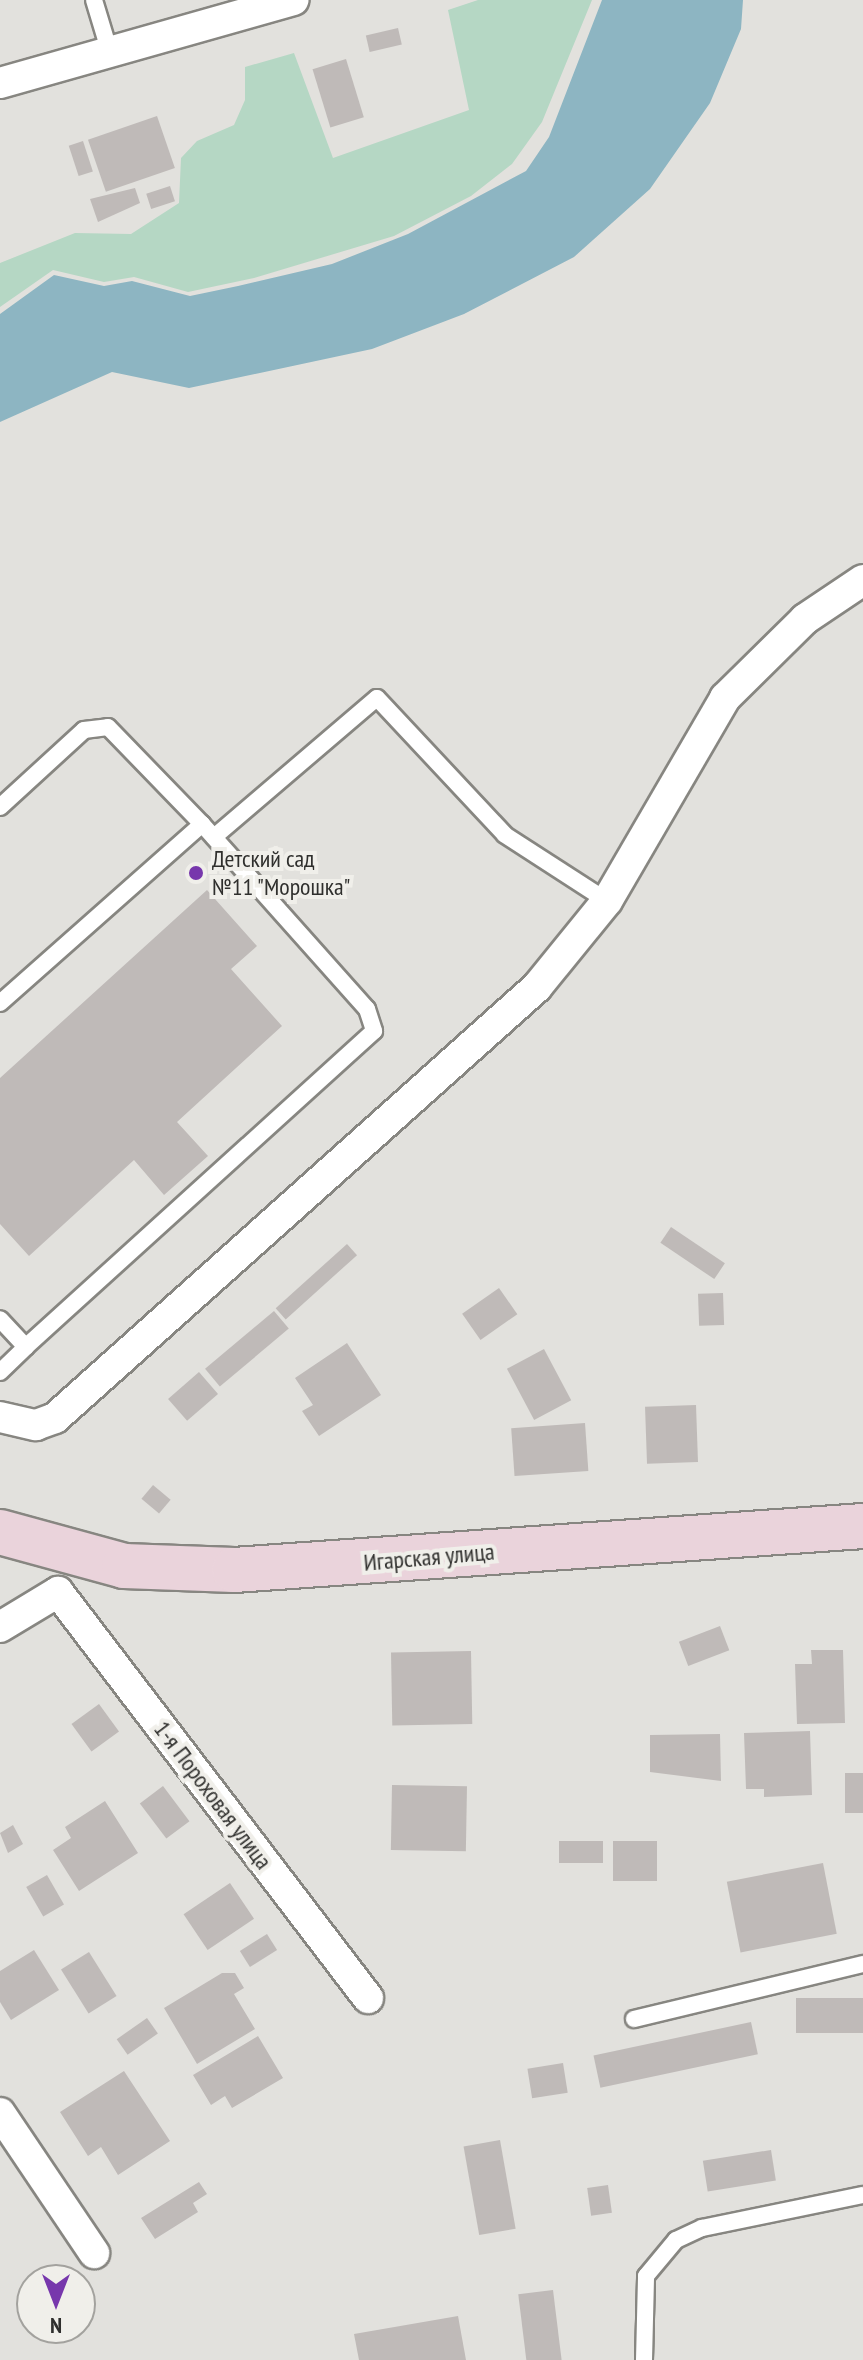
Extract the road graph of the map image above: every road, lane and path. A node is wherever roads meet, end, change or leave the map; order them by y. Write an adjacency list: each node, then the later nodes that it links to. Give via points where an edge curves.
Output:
1 (94, 0): 3 (lane)
2 (293, 0): 3 (street)
3 (110, 53): 4 (street)
4 (0, 83)
5 (863, 580): 9 (street, via 805,619 725,698)
6 (0, 807): 7 (lane, via 84,730 108,727)
7 (202, 824): 8 (lane); 10 (lane)
8 (214, 837): 9 (lane, via 377,698 505,835); 12 (lane, via 367,1009 374,1031)
9 (607, 901): 14 (street, via 576,946 471,1049 55,1418 36,1425)
10 (0, 1003)
11 (0, 1319): 12 (lane)
12 (26, 1347): 13 (lane)
13 (0, 1372)
14 (0, 1417)
15 (863, 1526): 17 (street, Игарская улица, via 306,1568)
16 (0, 1532): 17 (street, Игарская улица)
17 (65, 1575): 18 (street); 20 (street, 1-я Пороховая улица)
18 (0, 1627)
19 (863, 1964): 21 (lane)
20 (368, 1998)
21 (634, 2019)
22 (0, 2113): 24 (street)
23 (863, 2195): 25 (lane, via 702,2228 676,2240 646,2276)
24 (94, 2253)
25 (644, 2360)

